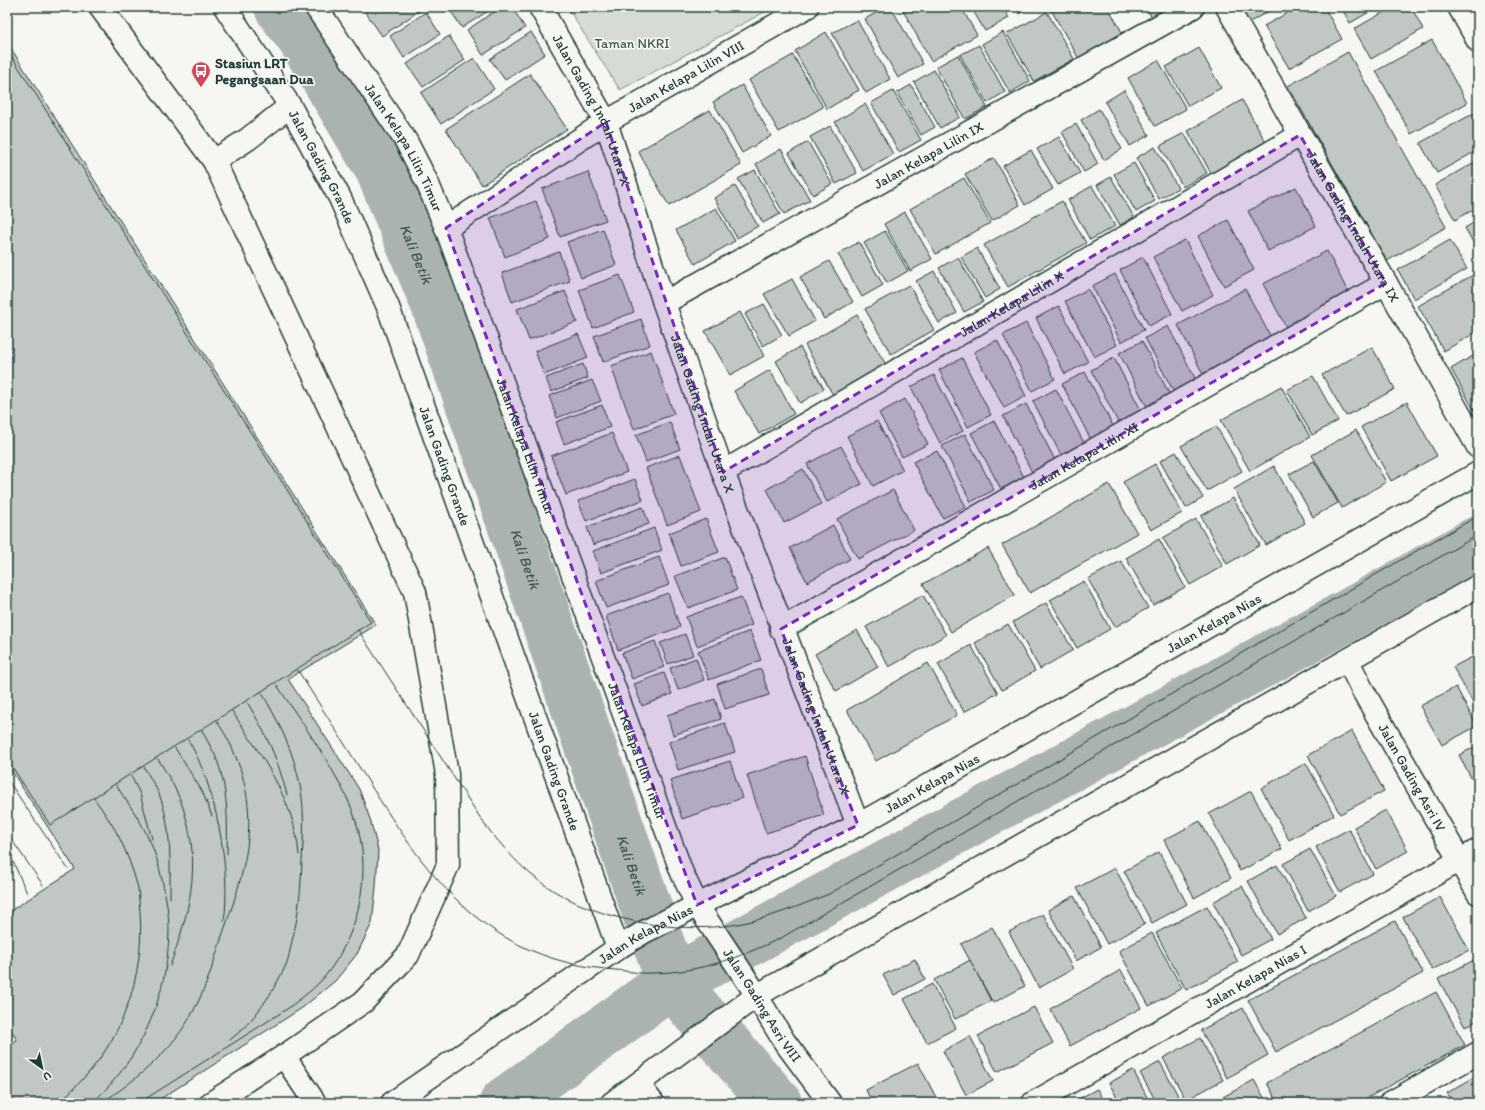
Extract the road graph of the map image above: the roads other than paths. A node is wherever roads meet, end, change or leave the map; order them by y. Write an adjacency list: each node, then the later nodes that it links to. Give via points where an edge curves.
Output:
1 (100, 7): 13 (street)
2 (225, 7): 10 (street, Jalan Gading Grande)
3 (316, 7): 14 (street, Jalan Kelapa Lilin Timur, via 406,141)
4 (540, 7): 11 (street, Jalan Gading Indah Utara X)
5 (807, 7): 11 (street, Jalan Kelapa Lilin VIII)
6 (1193, 7): 16 (street, Jalan Kelapa Lilin IX)
7 (1227, 7): 12 (street, Jalan Gading Indah Utara IX)
8 (1459, 7): 9 (street)
9 (1478, 41)
10 (290, 106): 13 (street, via 248,139); 28 (street, Jalan Gading Grande, via 340,198 388,307)
11 (606, 122): 14 (street, Jalan Kelapa Lilin VIII); 16 (street, Jalan Gading Indah Utara X)
12 (1300, 135): 15 (street, Jalan Gading Indah Utara IX); 18 (street, Jalan Kelapa Lilin X)
13 (214, 161): 31 (street, via 415,592 447,774 448,865 408,955 363,1002)
14 (446, 228): 27 (street, Jalan Kelapa Lilin Timur, via 680,865)
15 (1386, 282): 17 (street, Jalan Gading Indah Utara IX); 21 (street, Jalan Kelapa Lilin XI)
16 (664, 304): 18 (street, Jalan Gading Indah Utara X)
17 (1478, 447)
18 (723, 472): 21 (street, Jalan Gading Indah Utara X)
19 (1478, 473): 23 (street, Jalan Kelapa Nias)
20 (1478, 586): 22 (street)
21 (782, 629): 23 (street, Jalan Gading Indah Utara X)
22 (1348, 661): 25 (street, Jalan Gading Asri IV); 29 (street)
23 (858, 825): 27 (street, Jalan Kelapa Nias)
24 (1478, 850): 25 (street, Jalan Kelapa Nias I)
25 (1459, 860): 26 (street, Jalan Gading Asri IV); 39 (street, Jalan Kelapa Nias I)
26 (1478, 893)
27 (692, 908): 28 (street, Jalan Kelapa Nias); 29 (street, Jalan Gading Asri VIII, via 720,940)
28 (618, 948): 35 (street, Jalan Kelapa Nias)
29 (753, 991): 32 (street, via 730,1015); 38 (street, Jalan Gading Asri VIII, via 784,1041)
30 (1478, 1053): 40 (street)
31 (284, 1056): 33 (street); 34 (street)
32 (638, 1084): 36 (street); 37 (street)
33 (211, 1103)
34 (315, 1103)
35 (392, 1103)
36 (612, 1103)
37 (653, 1103)
38 (830, 1103)
39 (1033, 1103)
40 (1390, 1103)

